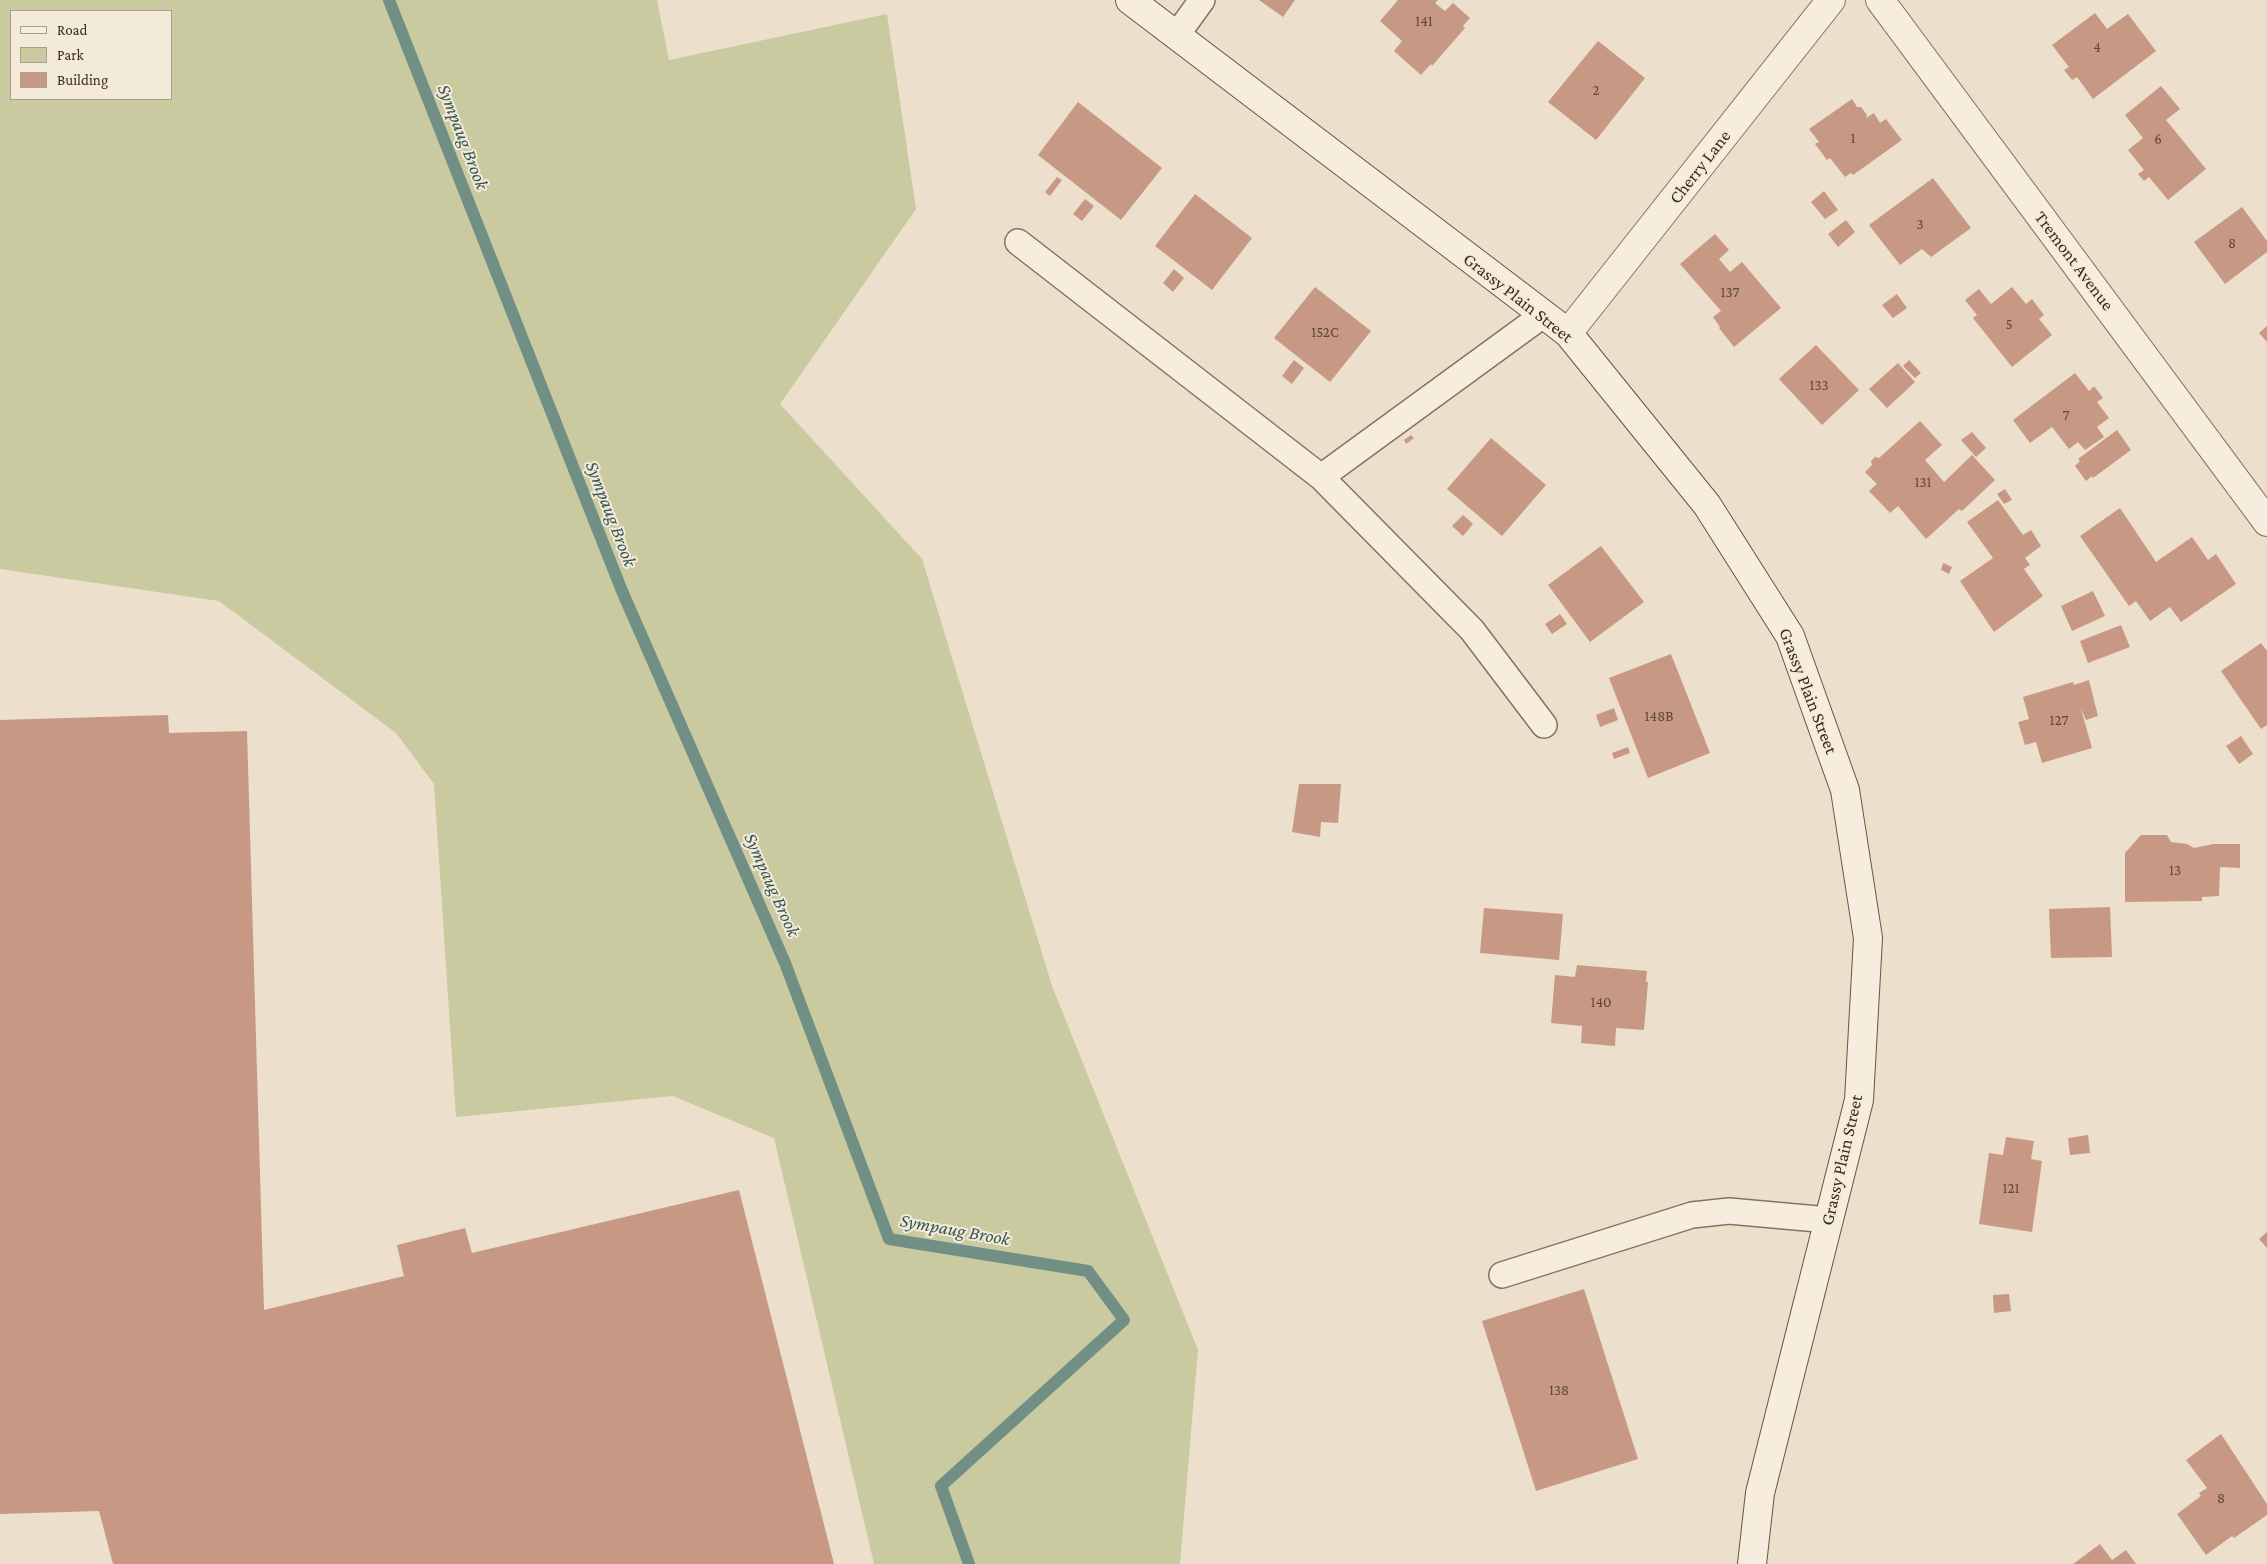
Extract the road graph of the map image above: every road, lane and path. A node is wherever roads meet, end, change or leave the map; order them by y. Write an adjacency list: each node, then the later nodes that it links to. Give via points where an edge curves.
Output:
1 (1130, 0): 5 (main road, Grassy Plain Street)
2 (1202, 0): 5 (lane)
3 (1831, 0): 8 (main road, Cherry Lane)
4 (1880, 0): 10 (main road, Tremont Avenue)
5 (1176, 36): 7 (main road, Grassy Plain Street)
6 (1018, 242): 9 (lane)
7 (1543, 314): 8 (main road, Grassy Plain Street); 9 (lane)
8 (1568, 333): 12 (main road, Grassy Plain Street, via 1708,505 1790,636 1845,790 1868,938 1859,1100)
9 (1321, 477): 11 (lane, via 1472,630)
10 (2267, 522)
11 (1544, 725)
12 (1828, 1220): 13 (lane, via 1730,1210 1692,1215); 14 (main road, Grassy Plain Street, via 1760,1493)
13 (1502, 1275)
14 (1752, 1564)

